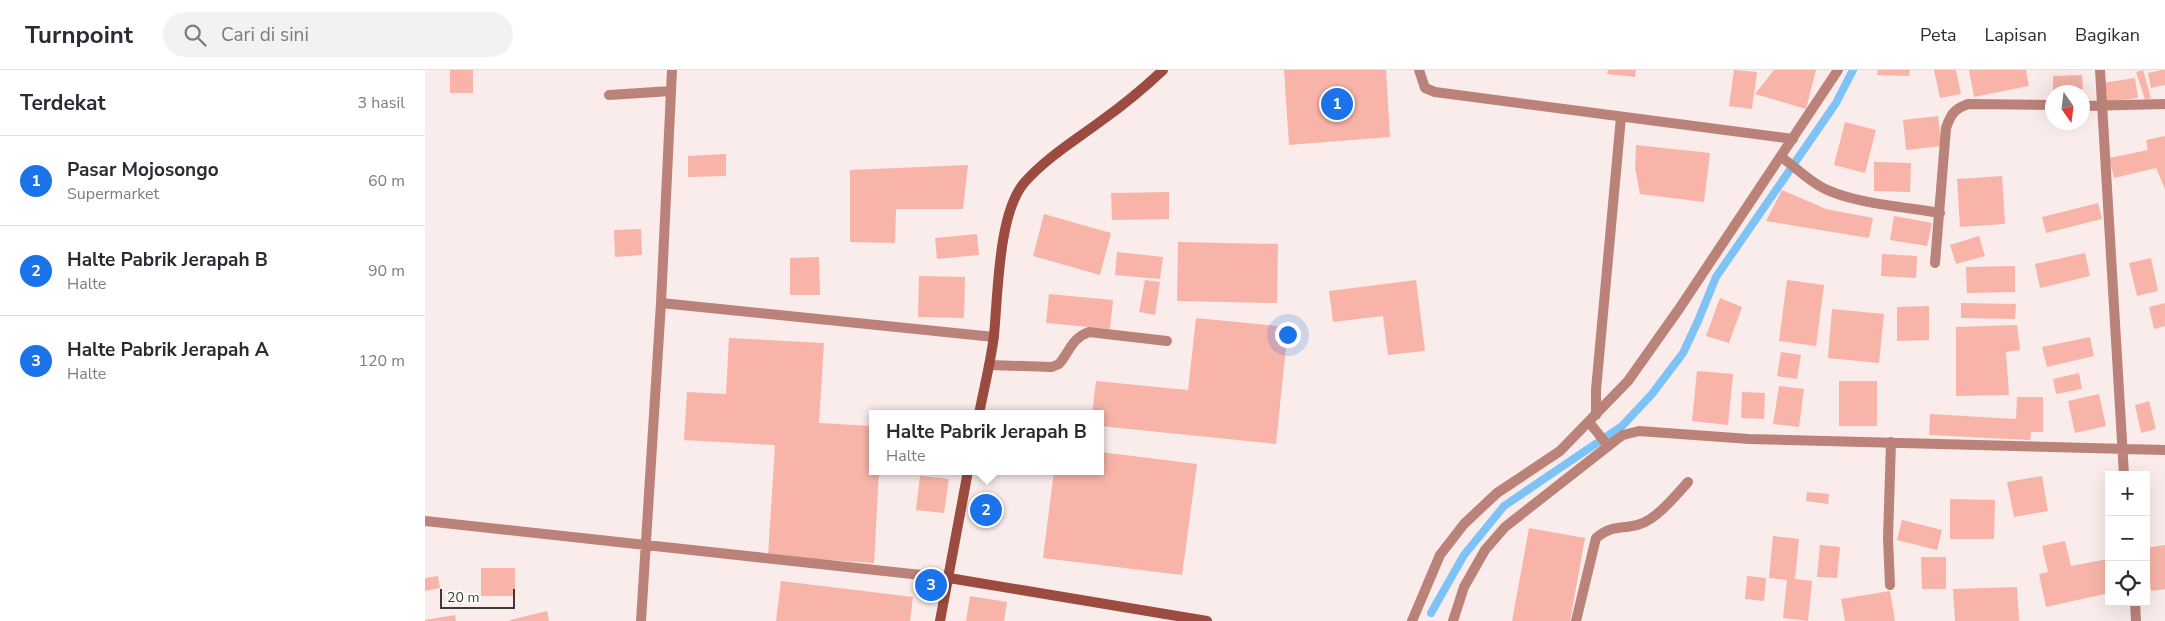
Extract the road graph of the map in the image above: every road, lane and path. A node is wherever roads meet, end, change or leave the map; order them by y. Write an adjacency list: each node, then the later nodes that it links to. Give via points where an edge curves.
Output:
1 (672, 70): 6 (street)
2 (1163, 70): 18 (main road, via 1044,163 1023,184 1010,211)
3 (1419, 70): 12 (street, via 1425,88 1435,92)
4 (1838, 70): 13 (street)
5 (2100, 70): 11 (street)
6 (671, 91): 7 (street); 17 (street)
7 (609, 95)
8 (2165, 104): 11 (street)
9 (2045, 106): 15 (street, via 1968,104 1957,108 1946,128)
10 (2090, 106): 11 (street)
11 (2103, 106): 25 (street)
12 (1621, 117): 13 (street); 22 (street)
13 (1793, 139): 14 (street)
14 (1784, 159): 15 (street, via 1819,186 1855,198); 22 (street, via 1634,373)
15 (1940, 213): 16 (street)
16 (1935, 263)
17 (661, 303): 18 (street); 31 (street)
18 (994, 337): 20 (main road)
19 (1167, 341): 20 (street, via 1089,332 1073,342 1059,364 1052,367)
20 (989, 365): 21 (main road)
21 (980, 410)
22 (1592, 421): 24 (street); 38 (street, via 1560,451 1497,493 1463,524 1440,555)
23 (1891, 442): 24 (street, via 1749,439 1639,431); 25 (street); 33 (street)
24 (1607, 444): 39 (street, via 1505,527 1485,550 1464,586)
25 (2122, 449): 26 (street); 27 (street)
26 (2165, 450)
27 (2124, 471)
28 (967, 475): 32 (main road)
29 (1688, 482): 40 (street, via 1662,509 1641,524 1612,528 1596,538)
30 (425, 521): 31 (street)
31 (645, 546): 32 (street); 35 (street)
32 (949, 578): 36 (main road); 37 (main road)
33 (1890, 585)
34 (2135, 606): 41 (street)
35 (641, 621)
36 (940, 621)
37 (1207, 621)
38 (1412, 621)
39 (1453, 621)
40 (1576, 621)
41 (2136, 621)

